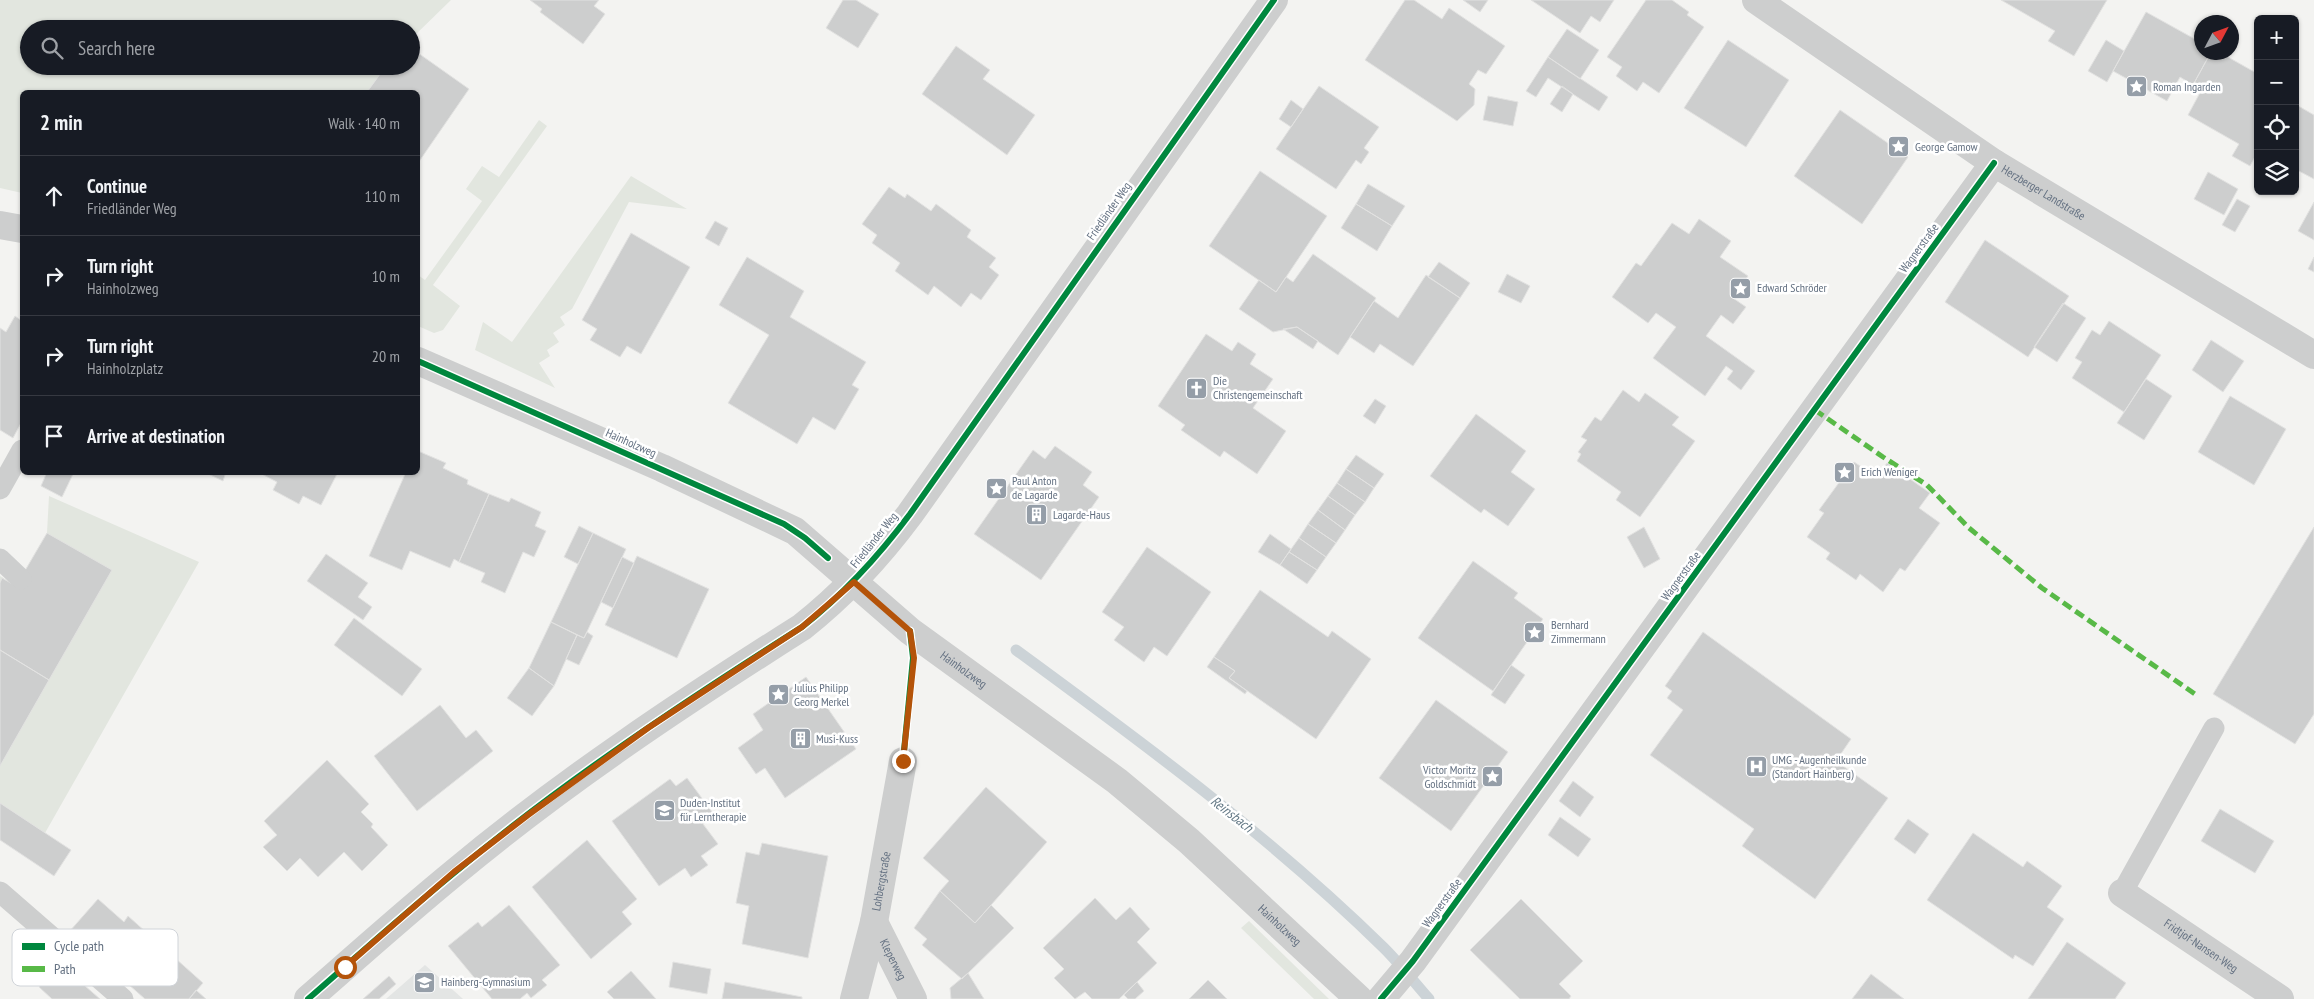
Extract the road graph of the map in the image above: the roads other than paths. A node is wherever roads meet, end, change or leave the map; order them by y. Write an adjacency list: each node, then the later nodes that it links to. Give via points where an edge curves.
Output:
1 (1274, 0): 12 (street, Friedländer Weg, via 910,514)
2 (1756, 0): 3 (street, Herzberger Landstraße)
3 (1994, 163): 6 (street, Herzberger Landstraße); 19 (street, Wagnerstraße)
4 (0, 225): 5 (street)
5 (20, 229)
6 (2313, 353)
7 (420, 362): 12 (street, Hainholzweg, via 784,524 805,538)
8 (20, 454): 9 (lane)
9 (0, 489)
10 (0, 559): 11 (lane)
11 (21, 579)
12 (854, 582): 22 (street, Friedländer Weg, via 802,627 648,728 528,815 454,872); 25 (street, Hainholzweg, via 910,631 1116,781 1196,848)
13 (2214, 728): 16 (lane)
14 (903, 761): 17 (street, Lohbergstraße)
15 (0, 892): 18 (lane)
16 (2122, 893): 26 (street, Fridtjof-Nansen-Weg)
17 (874, 922): 23 (street, Lohbergstraße); 24 (street, Kleperweg)
18 (43, 929)
19 (1397, 980)
20 (108, 986): 21 (lane)
21 (123, 999)
22 (308, 999)
23 (854, 999)
24 (913, 999)
25 (1358, 999)
26 (2280, 999)

